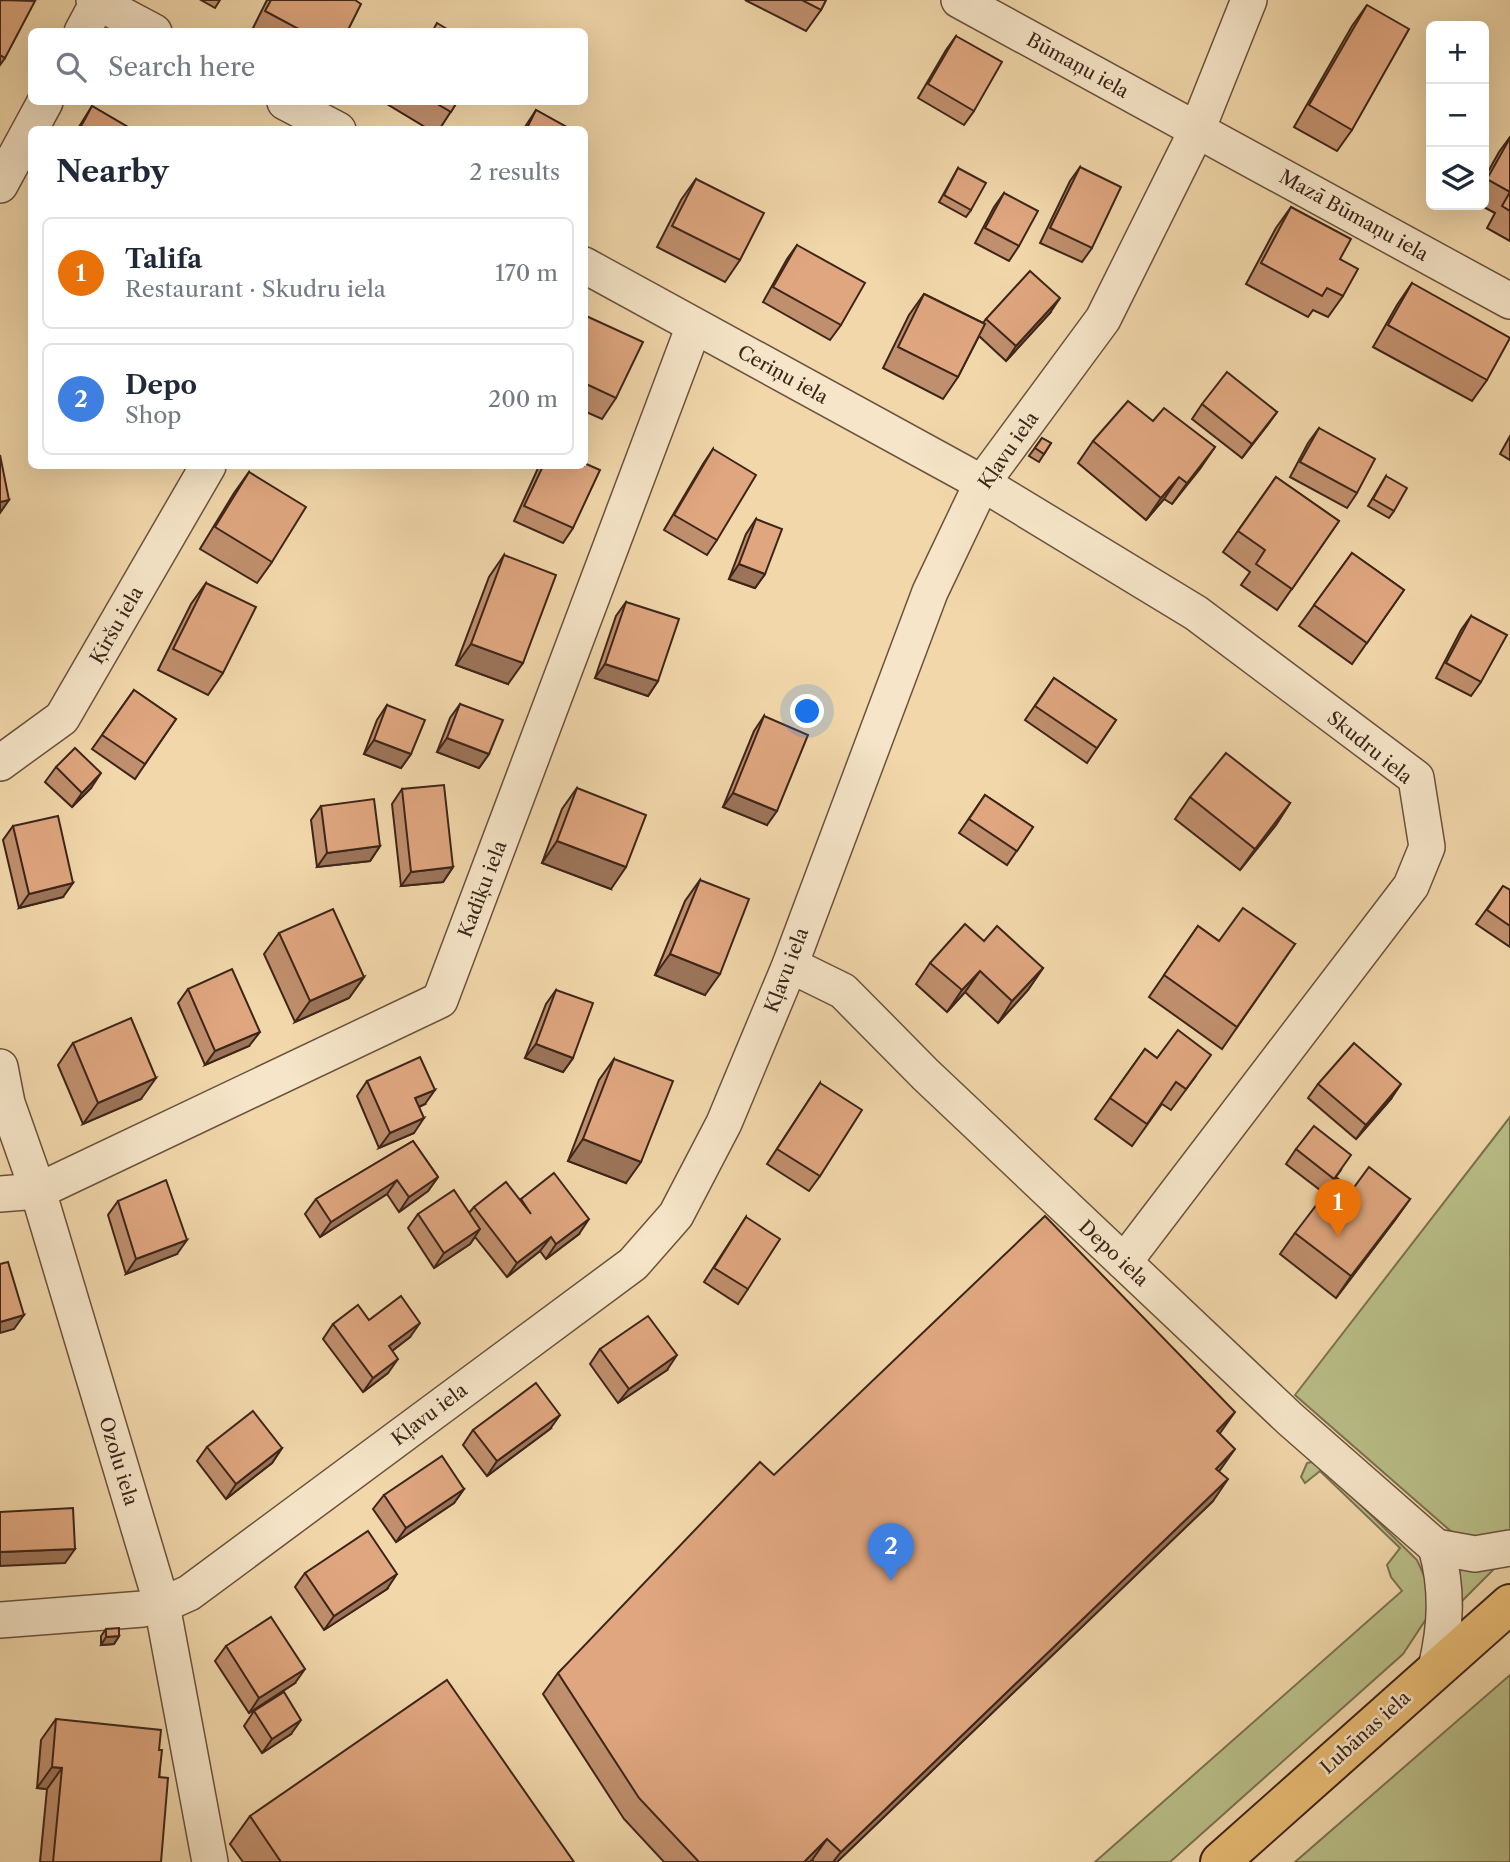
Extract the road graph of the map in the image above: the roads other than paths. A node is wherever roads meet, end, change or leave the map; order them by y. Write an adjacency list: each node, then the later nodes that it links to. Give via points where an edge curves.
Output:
1 (959, 0): 9 (street, Būmaņu iela)
2 (1248, 0): 9 (street, Kļavu iela)
3 (92, 11): 4 (street)
4 (142, 28)
5 (43, 105): 7 (street)
6 (291, 105): 8 (street)
7 (32, 126)
8 (330, 126)
9 (1197, 130): 13 (street, Mazā Būmaņu iela); 16 (street, Kļavu iela, via 1103,319)
10 (28, 133): 11 (street)
11 (0, 185)
12 (588, 267): 14 (street, Ceriņu iela)
13 (1510, 301)
14 (694, 326): 16 (street, Ceriņu iela); 20 (street, Kadiķu iela, via 440,1000)
15 (206, 469): 17 (street, Ķiršu iela, via 62,718)
16 (982, 483): 18 (street, Kļavu iela, via 930,592); 22 (street, Skudru iela, via 1218,629 1416,778 1424,813 1427,847 1411,886)
17 (0, 763)
18 (790, 965): 22 (street, Depo iela, via 843,991); 26 (street, Kļavu iela, via 724,1123 676,1215 633,1264 189,1593)
19 (0, 1067): 20 (street, Ozolu iela, via 7,1103)
20 (38, 1191): 21 (street, Kadiķu iela); 26 (street, Ozolu iela)
21 (0, 1194)
22 (1124, 1262): 23 (street, Depo iela, via 1290,1419)
23 (1436, 1547): 24 (street, via 1475,1553); 28 (street, via 1445,1629)
24 (1510, 1548)
25 (1510, 1604): 28 (main road, Lubānas iela)
26 (162, 1605): 27 (street, Kļavu iela); 29 (street, Ozolu iela)
27 (0, 1620)
28 (1436, 1668): 30 (main road, Lubānas iela)
29 (210, 1862)
30 (1220, 1862)

